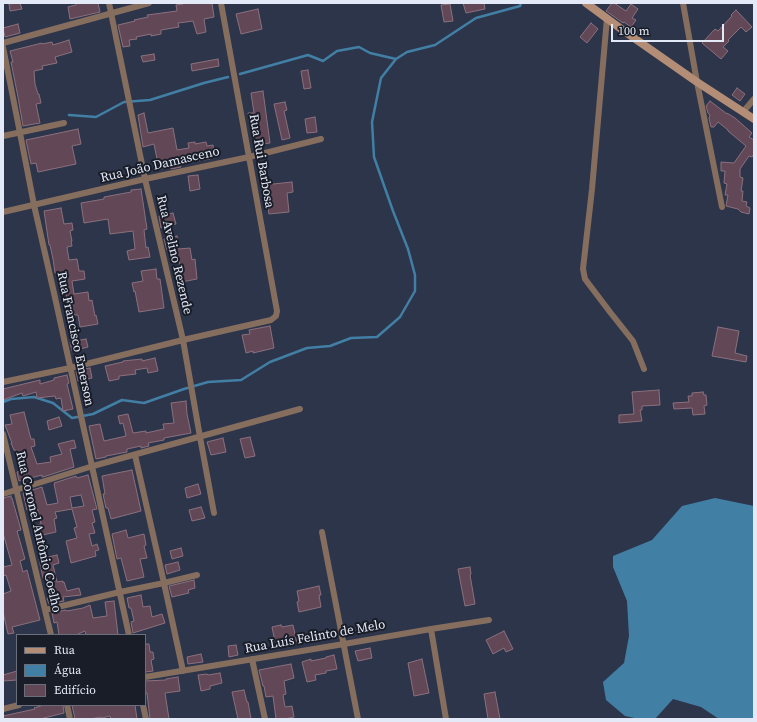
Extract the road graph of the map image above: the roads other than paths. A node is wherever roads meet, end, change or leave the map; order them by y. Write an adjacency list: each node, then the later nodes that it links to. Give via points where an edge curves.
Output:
1 (109, 3): 6 (street, Rua Avelino Rezende)
2 (149, 3): 6 (street)
3 (222, 3): 18 (street, Rua Rui Barbosa)
4 (586, 3): 7 (main road)
5 (683, 3): 10 (street)
6 (111, 14): 8 (street); 19 (street, Rua Avelino Rezende)
7 (607, 18): 10 (main road); 25 (street, via 583,269 585,279 632,341)
8 (3, 43)
9 (3, 47): 15 (street, Rua Francisco Emerson)
10 (697, 82): 12 (main road); 21 (street)
11 (754, 99): 12 (street)
12 (743, 112): 13 (main road)
13 (754, 119)
14 (64, 123): 15 (street)
15 (20, 132): 16 (street); 20 (street, Rua Francisco Emerson)
16 (3, 136)
17 (321, 139): 18 (street, Rua João Damasceno)
18 (249, 157): 19 (street, Rua João Damasceno); 23 (street, Rua Rui Barbosa, via 277,312 271,320)
19 (145, 179): 20 (street, Rua João Damasceno); 23 (street, Rua Avelino Rezende)
20 (34, 205): 22 (street, Rua João Damasceno); 24 (street, Rua Francisco Emerson)
21 (722, 206)
22 (3, 212)
23 (183, 340): 24 (street); 29 (street, Rua Avelino Rezende)
24 (70, 368): 26 (street); 31 (street, Rua Francisco Emerson)
25 (644, 369)
26 (3, 382)
27 (300, 409): 29 (street)
28 (3, 434): 32 (street, Rua Coronel Antônio Coelho)
29 (200, 437): 30 (street); 34 (street, Rua Avelino Rezende)
30 (135, 455): 31 (street); 37 (street)
31 (92, 466): 32 (street); 38 (street, Rua Francisco Emerson)
32 (16, 490): 33 (street); 39 (street, Rua Coronel Antônio Coelho)
33 (3, 494)
34 (214, 513)
35 (322, 532): 44 (street)
36 (197, 575): 37 (street)
37 (164, 583): 38 (street); 46 (street)
38 (120, 592): 39 (street); 43 (street, Rua Francisco Emerson)
39 (45, 610): 42 (street, Rua Coronel Antônio Coelho)
40 (489, 620): 41 (street, Rua Luís Felinto de Melo)
41 (431, 629): 44 (street, Rua Luís Felinto de Melo); 56 (street)
42 (51, 634)
43 (129, 634)
44 (344, 644): 45 (street, Rua Luís Felinto de Melo); 55 (street)
45 (252, 659): 46 (street, Rua Luís Felinto de Melo); 54 (street)
46 (183, 671): 47 (street, Rua Luís Felinto de Melo)
47 (146, 677)
48 (16, 706): 51 (street)
49 (67, 706): 52 (street)
50 (143, 706): 53 (street)
51 (3, 709)
52 (70, 719)
53 (146, 719)
54 (265, 719)
55 (358, 719)
56 (446, 719)

